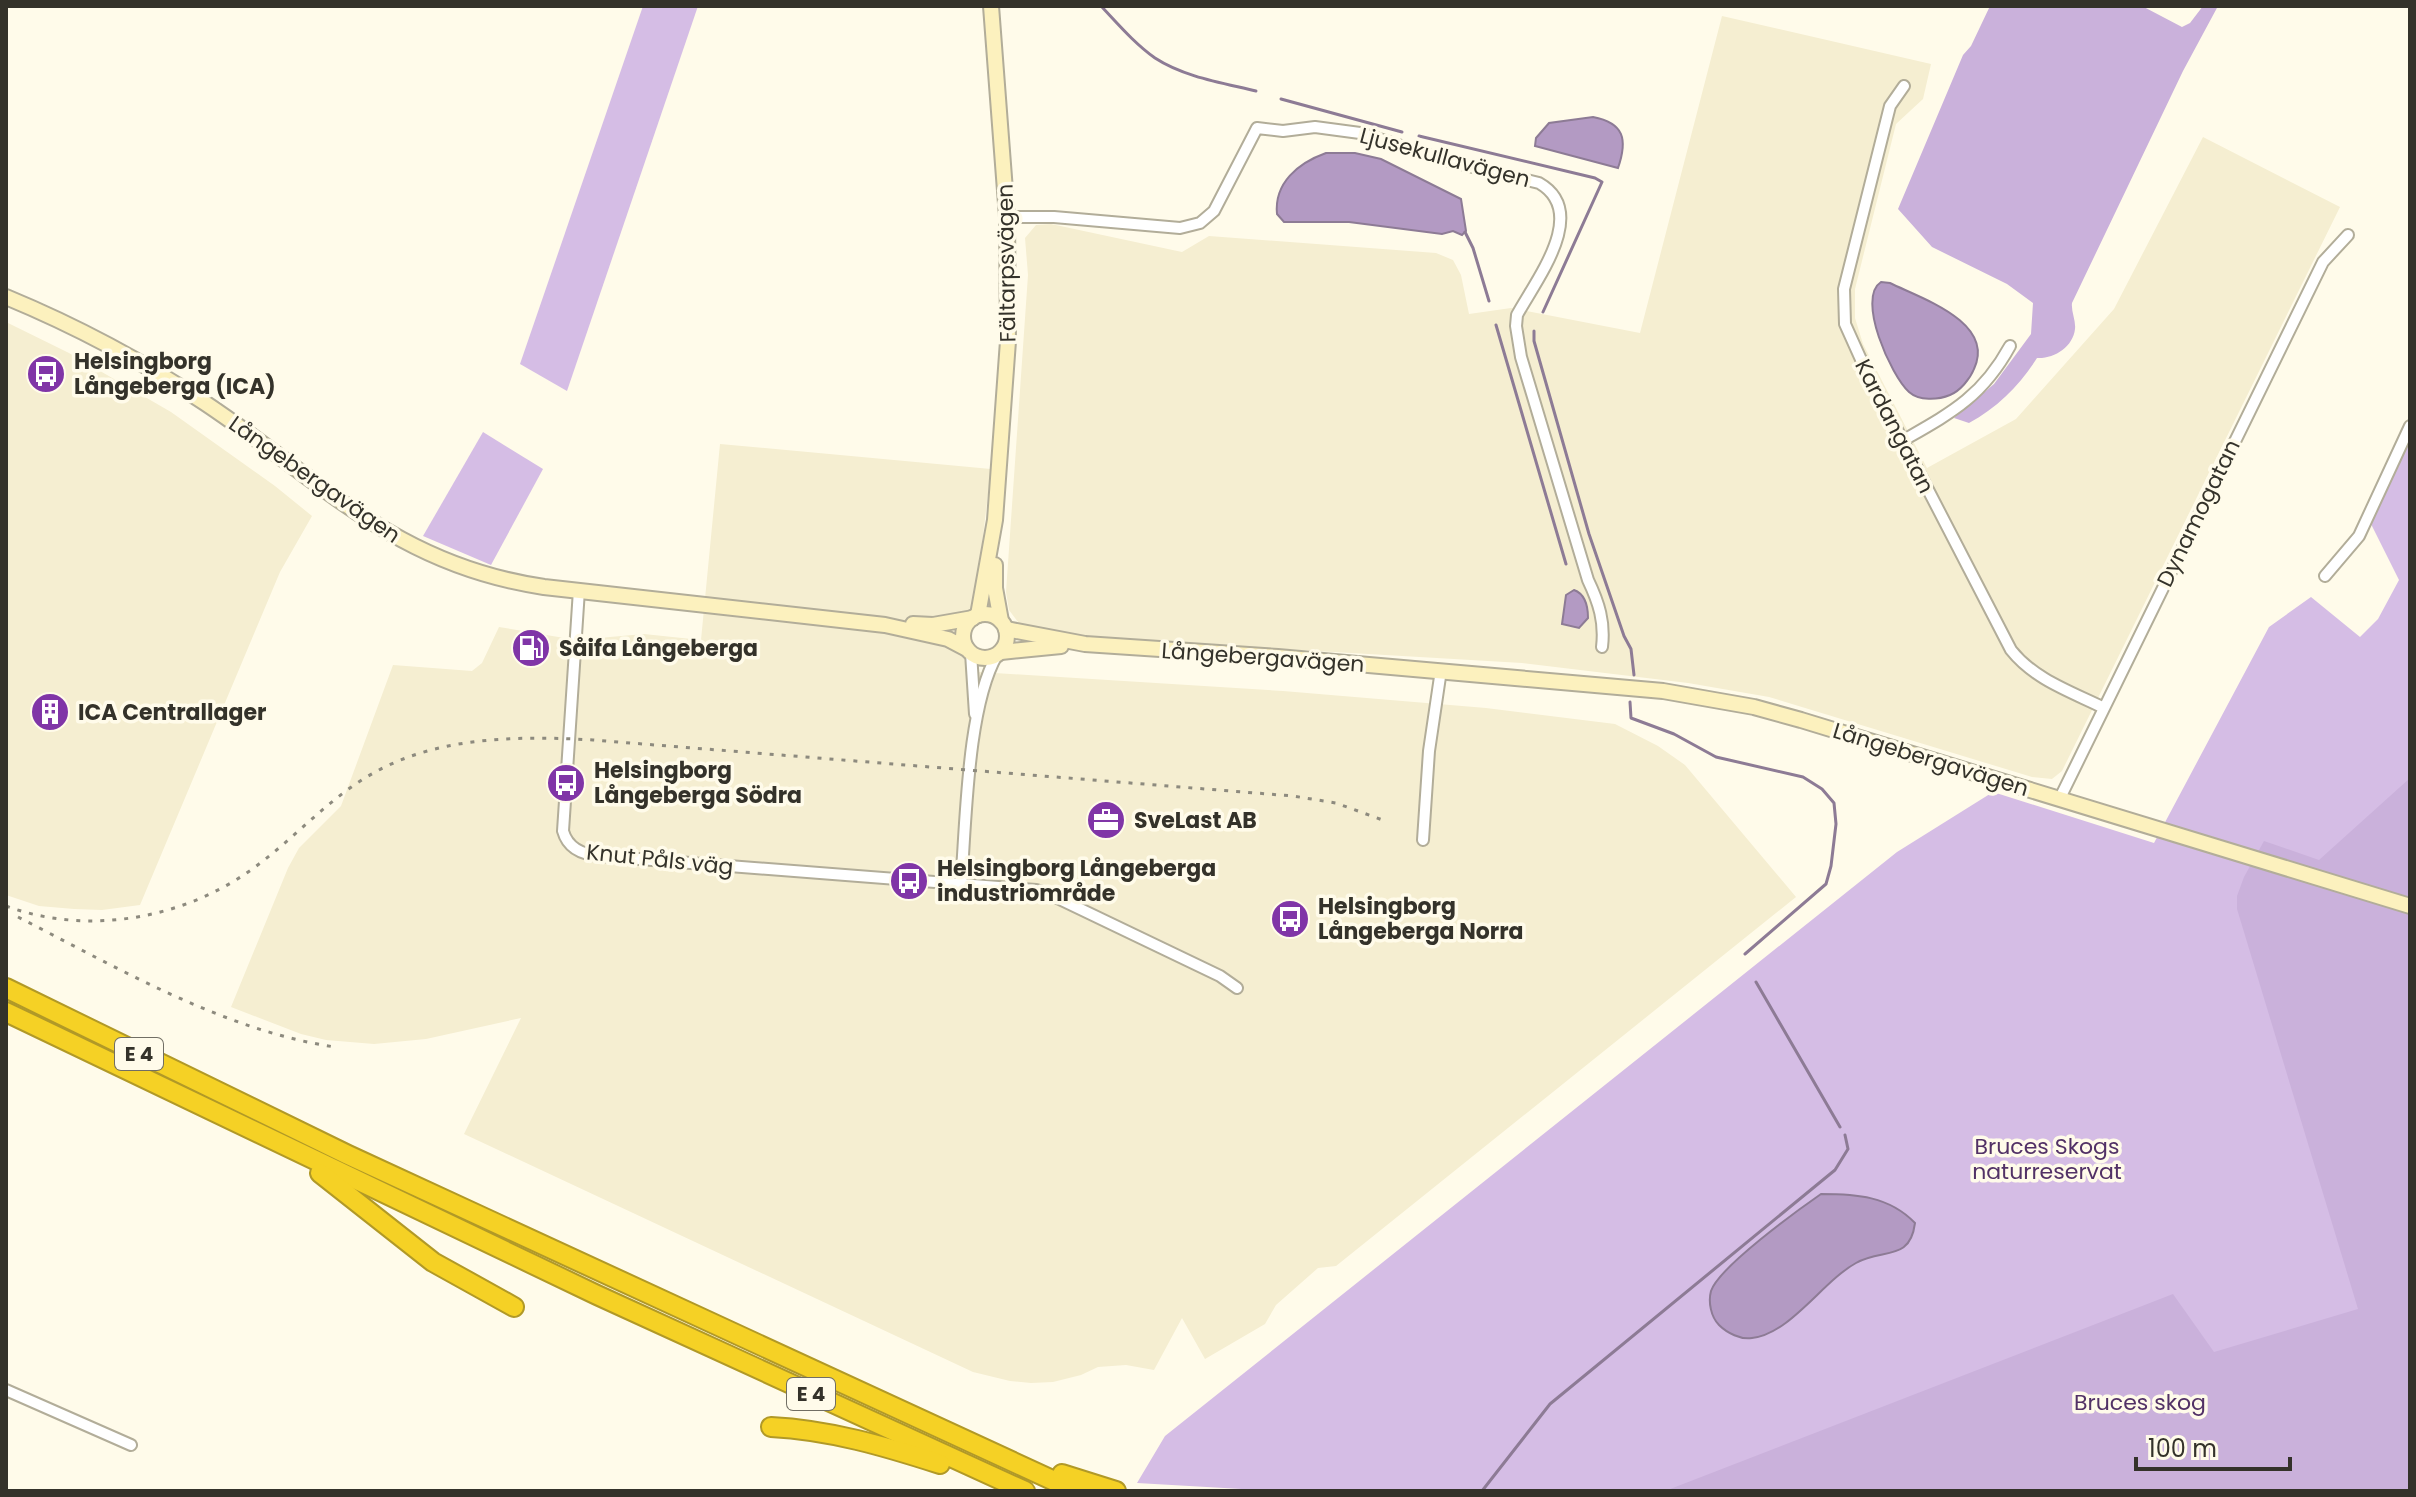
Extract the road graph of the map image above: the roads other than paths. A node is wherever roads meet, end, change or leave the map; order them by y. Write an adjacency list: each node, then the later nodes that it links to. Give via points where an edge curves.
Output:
1 (991, 6): 3 (street, Fältarpsvägen)
2 (1904, 86): 8 (street, Kardangatan, via 1890,106 1844,289 1845,324)
3 (1007, 217): 9 (street, Fältarpsvägen, via 1008,341); 16 (street, Ljusekullavägen, via 1195,225 1217,206 1257,128 1360,133 1549,188 1556,197 1560,231 1516,326 1530,387 1598,601)
4 (2348, 235): 20 (street, Dynamogatan, via 2323,262)
5 (6, 297): 11 (street, Långebergavägen, via 139,361 395,537 482,575)
6 (2010, 346): 8 (street, via 1986,383 1958,408)
7 (2410, 426): 10 (street, via 2359,536)
8 (1902, 441): 20 (street, Kardangatan, via 2011,650 2038,676)
9 (995, 520): 12 (street, Fältarpsvägen); 14 (street, Fältarpsvägen, via 995,588)
10 (2325, 576)
11 (579, 590): 13 (street, Långebergavägen); 24 (street, Knut Påls väg, via 563,831 574,848 594,856)
12 (976, 616): 13 (street, Långebergavägen, via 933,625); 14 (street, via 988,614); 17 (street, via 964,632)
13 (885, 625): 17 (street, Långebergavägen, via 948,639)
14 (1003, 625): 15 (street, Långebergavägen); 18 (street, via 1006,643)
15 (1085, 644): 18 (street, Långebergavägen); 19 (street, Långebergavägen)
16 (1602, 647)
17 (969, 651): 18 (street, via 980,658); 21 (street)
18 (999, 654): 21 (street, via 988,670)
19 (1441, 670): 22 (street, Långebergavägen, via 1741,704); 23 (street)
20 (2102, 707): 22 (street, Dynamogatan)
21 (976, 724): 24 (street)
22 (2060, 798): 25 (street, Långebergavägen)
23 (1423, 840)
24 (961, 885): 27 (street, Knut Påls väg, via 1049,894)
25 (2410, 906)
26 (6, 988): 33 (highway, E 4, via 348,1155)
27 (1237, 988)
28 (6, 1012): 29 (highway, E 4)
29 (292, 1151): 30 (highway, via 433,1262); 35 (highway, E 4)
30 (514, 1307)
31 (6, 1390): 34 (street)
32 (771, 1427): 35 (highway, via 827,1432 880,1445)
33 (944, 1432): 36 (highway, E 4); 37 (highway)
34 (131, 1445)
35 (1022, 1491)
36 (1076, 1491)
37 (1116, 1491)

